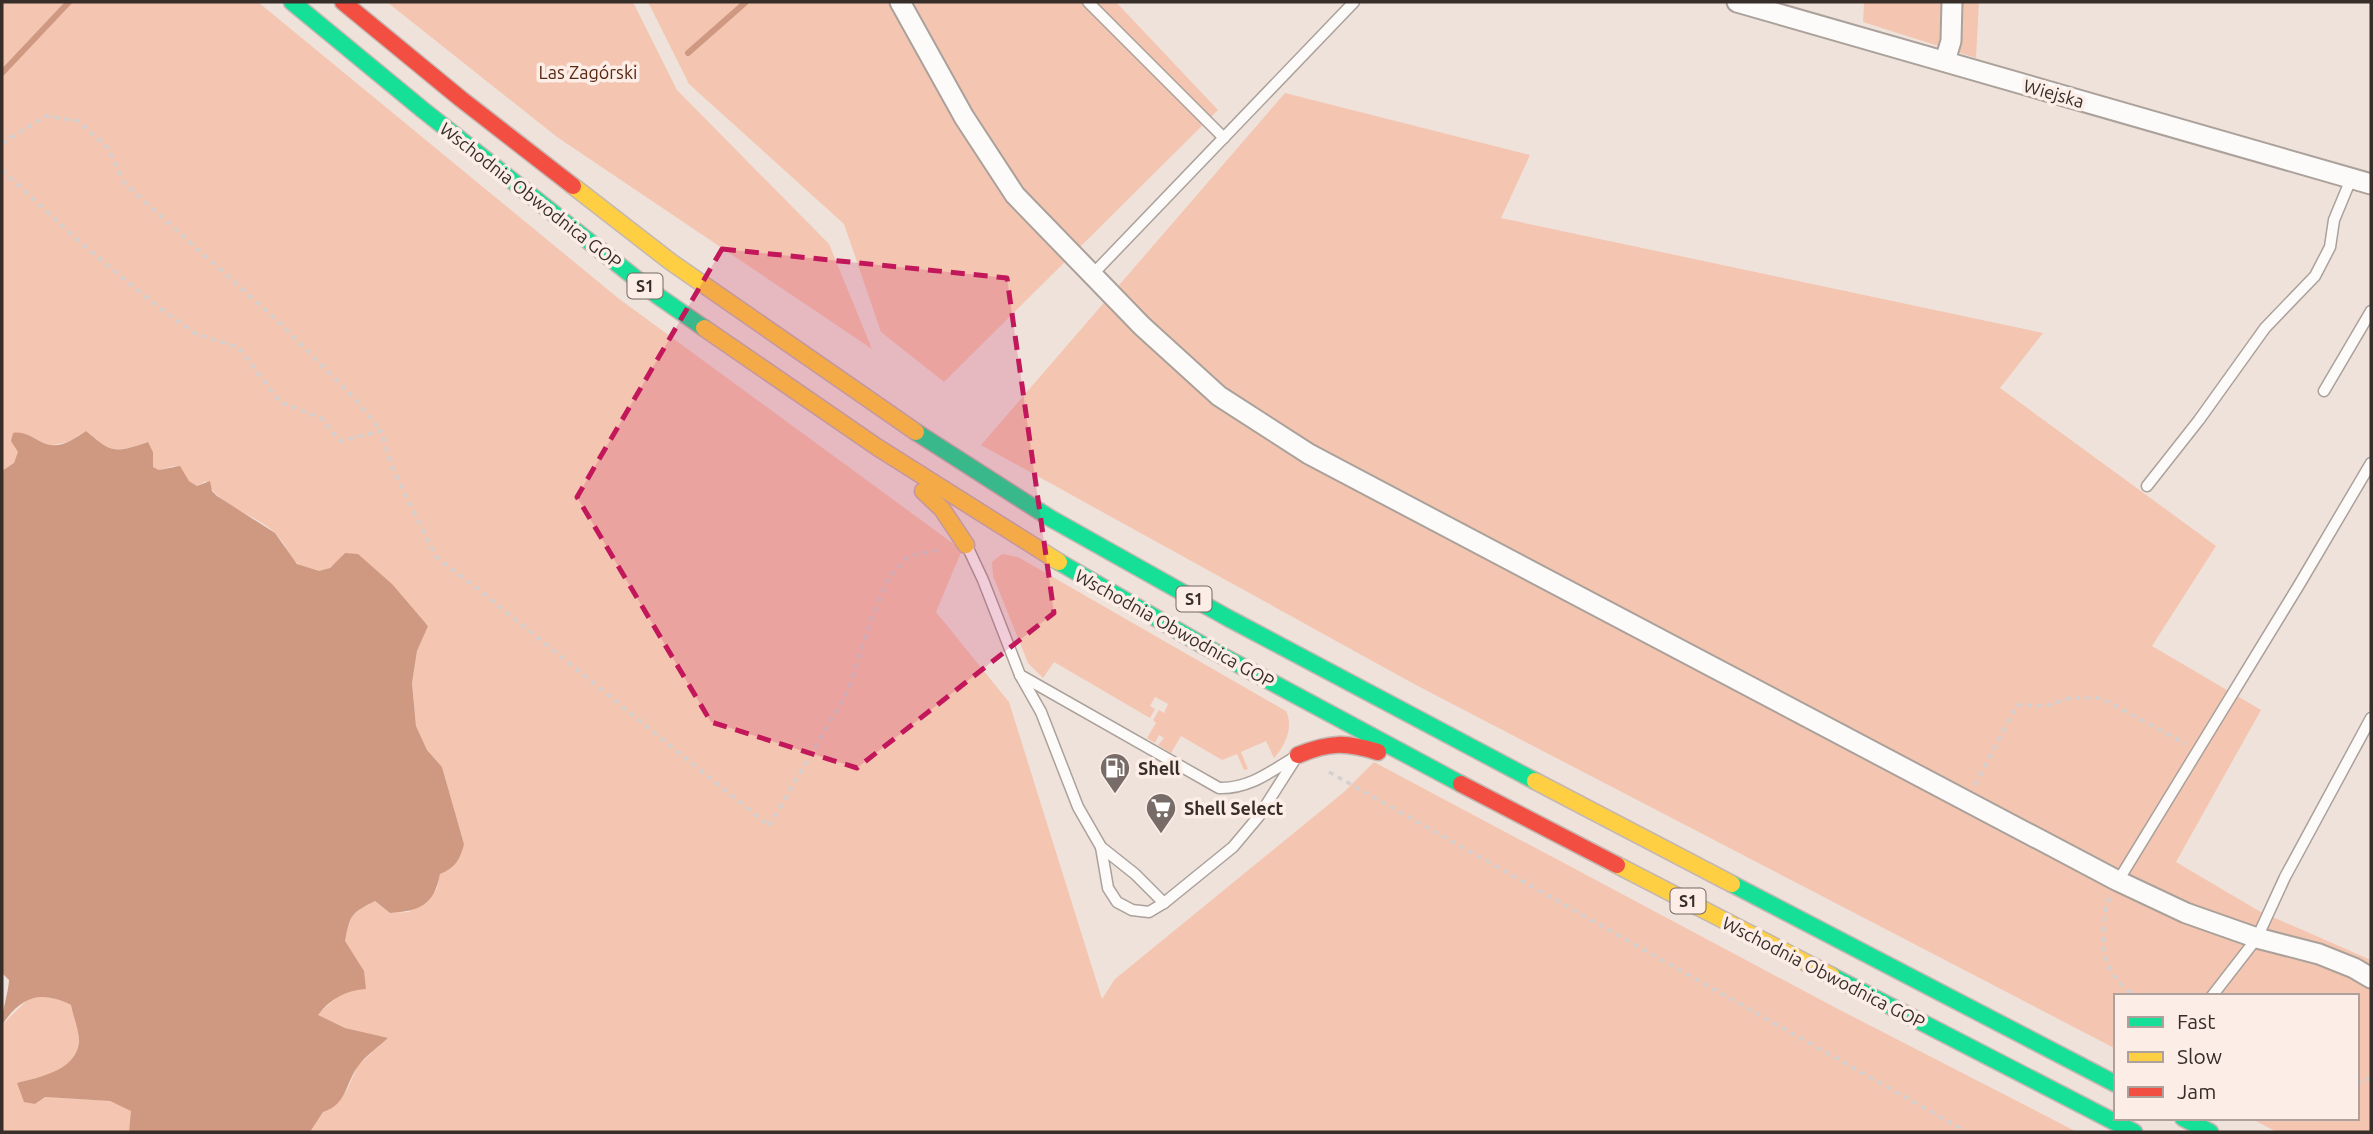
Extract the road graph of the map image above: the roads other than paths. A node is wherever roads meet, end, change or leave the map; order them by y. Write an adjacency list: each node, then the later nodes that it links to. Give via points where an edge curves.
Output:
1 (292, 2): 15 (highway, Wschodnia Obwodnica GOP / S1, via 658,296)
2 (343, 2): 29 (highway, Wschodnia Obwodnica GOP / S1, via 671,262 892,416 1049,518 1406,714)
3 (900, 2): 12 (street, via 964,117 1015,195)
4 (1088, 2): 9 (lane)
5 (1354, 2): 9 (lane)
6 (1737, 2): 8 (street, Wiejska)
7 (1952, 2): 8 (street, via 1951,41)
8 (1945, 61): 10 (street, Wiejska)
9 (1224, 138): 12 (lane)
10 (2351, 178): 11 (street, Wiejska); 17 (lane, via 2334,220 2330,247 2315,276 2265,328)
11 (2371, 184)
12 (1091, 276): 24 (street, via 1219,396 1309,454)
13 (2371, 311): 14 (lane)
14 (2324, 391)
15 (877, 447): 18 (highway, via 942,509); 22 (highway, Wschodnia Obwodnica GOP / S1, via 1043,553)
16 (2371, 463): 24 (lane)
17 (2147, 486)
18 (966, 545): 19 (lane)
19 (1020, 675): 21 (lane, via 1219,788 1235,789 1253,782); 23 (lane, via 1041,712 1078,807)
20 (2371, 718): 26 (lane)
21 (1298, 755): 22 (highway, via 1341,742); 25 (lane, via 1233,847)
22 (1434, 770): 31 (highway, Wschodnia Obwodnica GOP / S1)
23 (1101, 847): 25 (lane); 25 (lane, via 1108,888 1117,902 1149,912)
24 (2119, 881): 26 (street, via 2186,913)
25 (1164, 904)
26 (2257, 938): 27 (street, via 2319,954); 28 (lane)
27 (2371, 978)
28 (2214, 994)
29 (2114, 1083)
30 (2187, 1120): 32 (highway)
31 (2134, 1132)
32 (2210, 1132)

